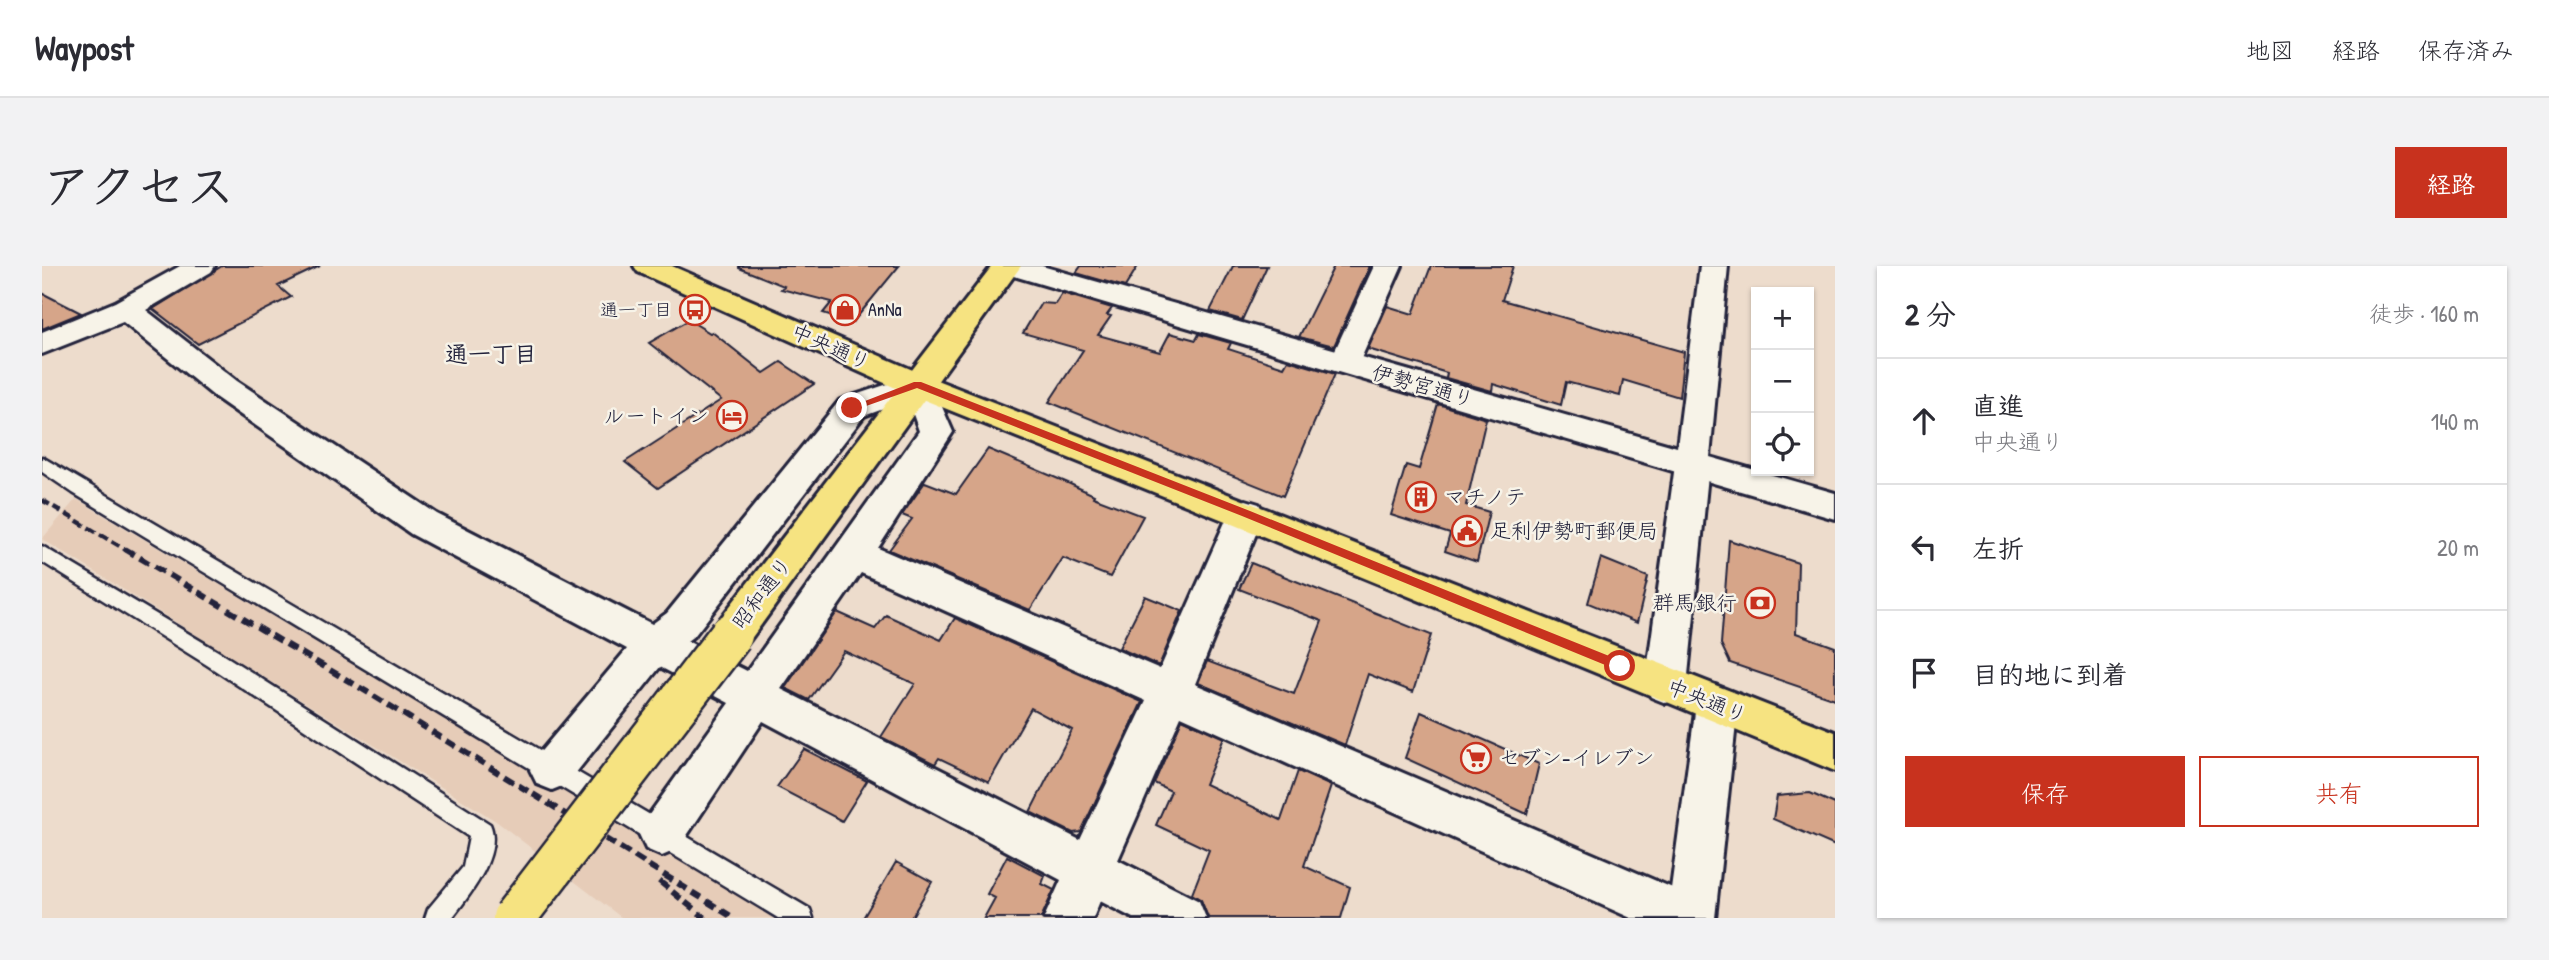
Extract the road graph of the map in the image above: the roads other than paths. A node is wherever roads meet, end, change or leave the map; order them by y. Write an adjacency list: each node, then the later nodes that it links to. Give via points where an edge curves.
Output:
1 (201, 266): 6 (street)
2 (648, 266): 9 (main road, 中央通り)
3 (1009, 266): 8 (street, 伊勢宮通り); 9 (main road, 昭和通り)
4 (1388, 266): 8 (street)
5 (1714, 266): 11 (street)
6 (126, 309): 7 (street); 16 (street, via 226,390 424,524)
7 (42, 344)
8 (1345, 363): 11 (street, 伊勢宮通り)
9 (918, 385): 13 (main road, 中央通り); 15 (street, via 936,432); 16 (street, via 852,408 681,624); 26 (main road, 昭和通り, bridge)
10 (42, 463): 22 (lane)
11 (1692, 465): 12 (street, 伊勢宮通り); 17 (street)
12 (1835, 506)
13 (1246, 514): 17 (main road, 中央通り); 18 (street)
14 (42, 553): 25 (lane, via 482,832 473,872)
15 (854, 554): 18 (street); 19 (street)
16 (654, 645): 19 (street); 22 (street)
17 (1666, 685): 20 (main road, 中央通り)
18 (1170, 693): 24 (street); 30 (street)
19 (752, 697): 23 (street, via 742,720); 24 (street)
20 (1717, 705): 21 (main road, 中央通り); 30 (street)
21 (1835, 752)
22 (552, 770): 23 (lane)
23 (663, 834): 27 (lane)
24 (1090, 872): 28 (street); 29 (street)
25 (436, 918)
26 (514, 918)
27 (801, 918)
28 (1068, 918)
29 (1182, 918)
30 (1689, 918)

